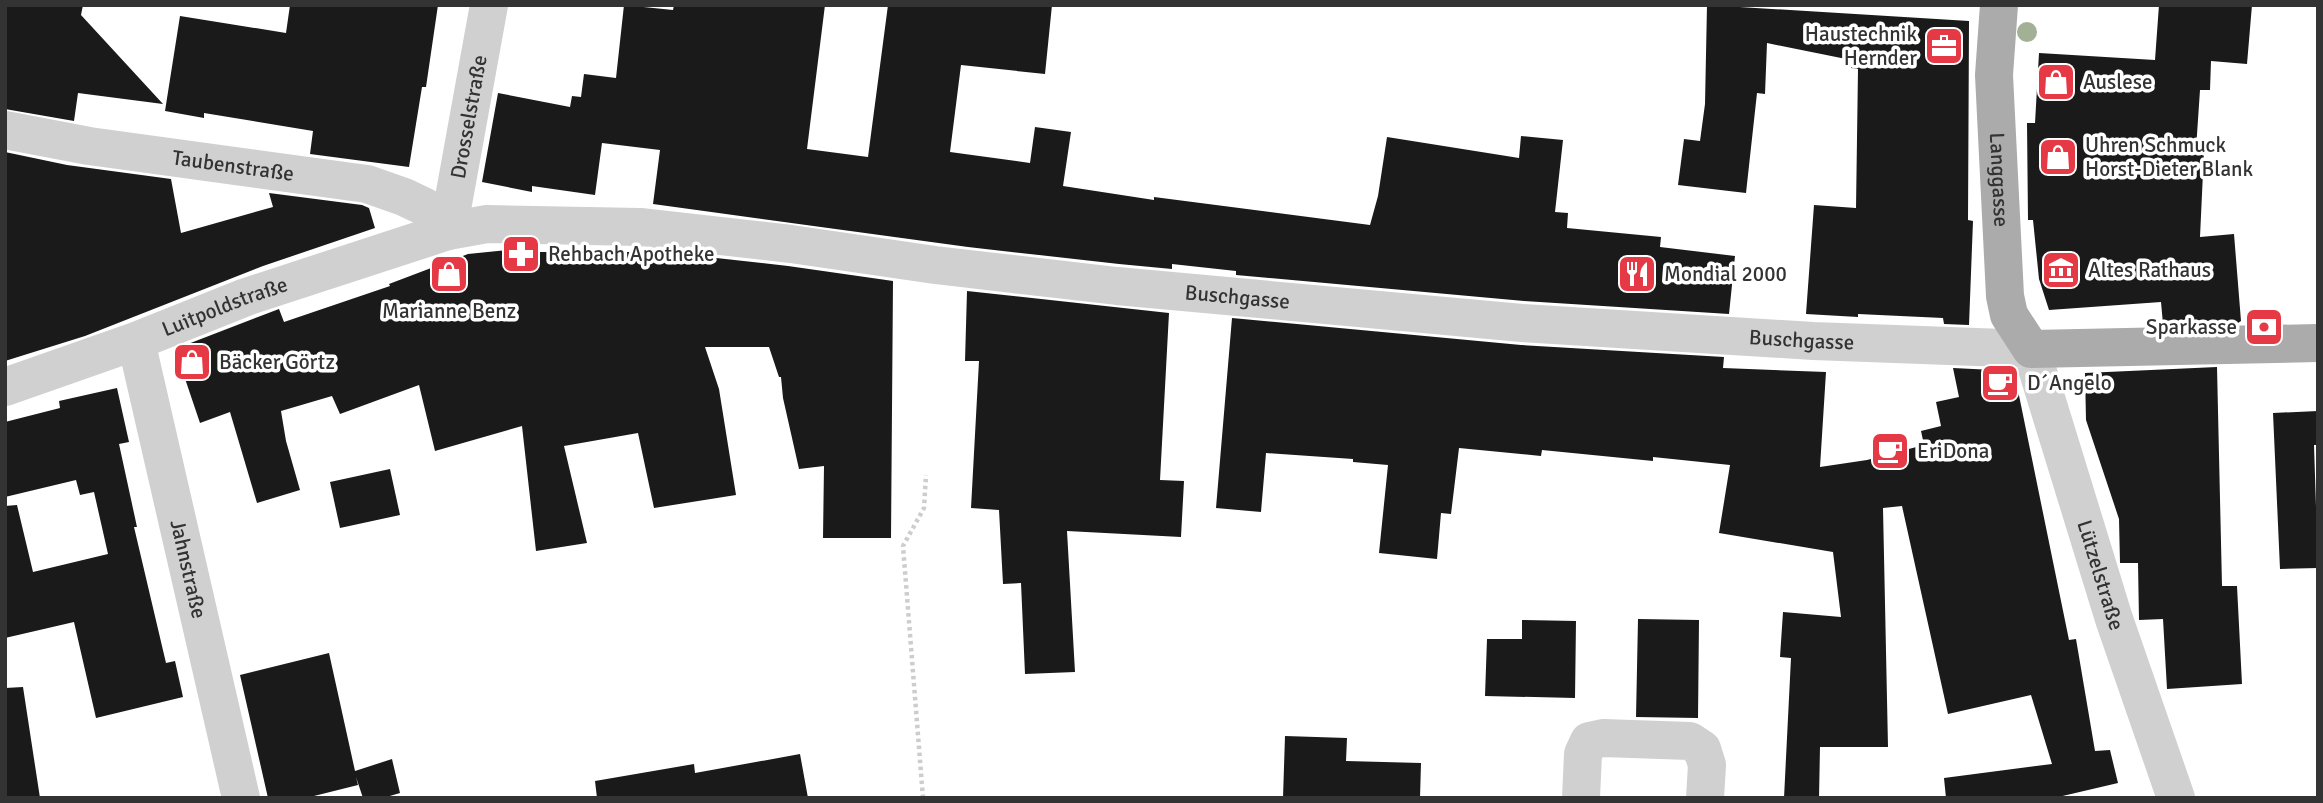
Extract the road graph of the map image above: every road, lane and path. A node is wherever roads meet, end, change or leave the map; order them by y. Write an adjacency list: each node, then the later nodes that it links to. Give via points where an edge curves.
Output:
1 (488, 5): 4 (street, Drosselstraße)
2 (1999, 5): 7 (main road, Langgasse, via 1994,75 2005,296 2009,315)
3 (5, 130): 4 (street, Taubenstraße, via 367,184 425,207)
4 (448, 231): 5 (street, Luitpoldstraße, via 246,297); 7 (street, Buschgasse, via 486,224 640,227 1091,283 1495,321)
5 (136, 341): 8 (street, Luitpoldstraße); 10 (street, Jahnstraße)
6 (2318, 343): 7 (main road)
7 (2031, 349): 14 (street, Lützelstraße, via 2114,619)
8 (5, 387)
9 (926, 475): 11 (path, via 924,508 902,546)
10 (240, 798)
11 (922, 798)
12 (1581, 798): 13 (street, via 1583,754 1589,741 1603,738 1690,741 1702,749 1707,765)
13 (1706, 798)
14 (2176, 798)

